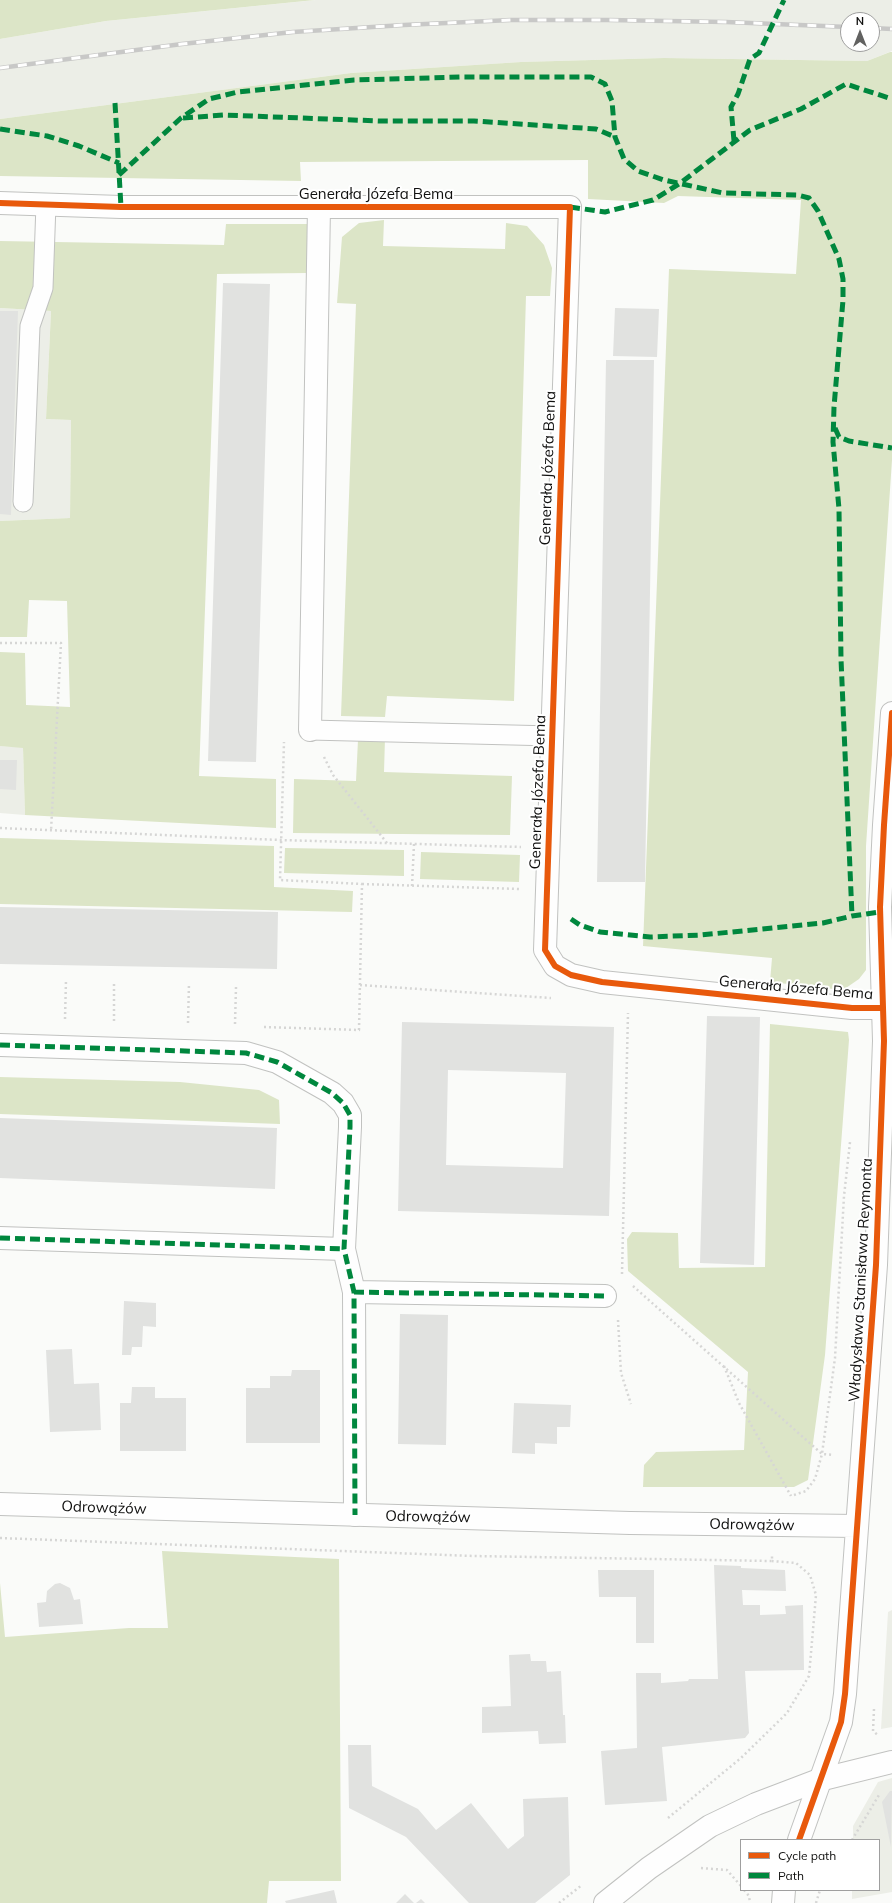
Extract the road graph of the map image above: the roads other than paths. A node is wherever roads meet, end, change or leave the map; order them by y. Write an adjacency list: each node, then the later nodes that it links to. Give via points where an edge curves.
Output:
1 (0, 203): 2 (street, Generała Józefa Bema)
2 (46, 204): 3 (street, Generała Józefa Bema, via 121,207); 4 (lane, via 44,288 30,326)
3 (319, 207): 6 (street, Generała Józefa Bema); 7 (street, Generała Józefa Bema, via 570,207)
4 (23, 502)
5 (892, 713): 8 (street, Władysława Stanisława Reymonta, via 880,907)
6 (310, 730): 7 (lane)
7 (553, 736): 9 (street, Generała Józefa Bema, via 545,950 555,966 571,975 602,982 852,1008)
8 (887, 956): 9 (street, Władysława Stanisława Reymonta)
9 (883, 1008): 17 (street, Władysława Stanisława Reymonta, via 877,1257)
10 (0, 1045): 12 (street, via 246,1053 278,1062 332,1094 343,1103 350,1116)
11 (0, 1238): 12 (street)
12 (344, 1249): 13 (street)
13 (354, 1292): 14 (street); 16 (street)
14 (605, 1296)
15 (0, 1504): 16 (street, Odrowążów)
16 (355, 1515): 17 (street, Odrowążów)
17 (856, 1526): 19 (street, Władysława Stanisława Reymonta, via 841,1722)
18 (892, 1762): 19 (street)
19 (819, 1780): 20 (street, Władysława Stanisława Reymonta); 22 (street, via 756,1804 710,1826 682,1844)
20 (799, 1839)
21 (784, 1891): 23 (street)
22 (605, 1903)
23 (783, 1903)

